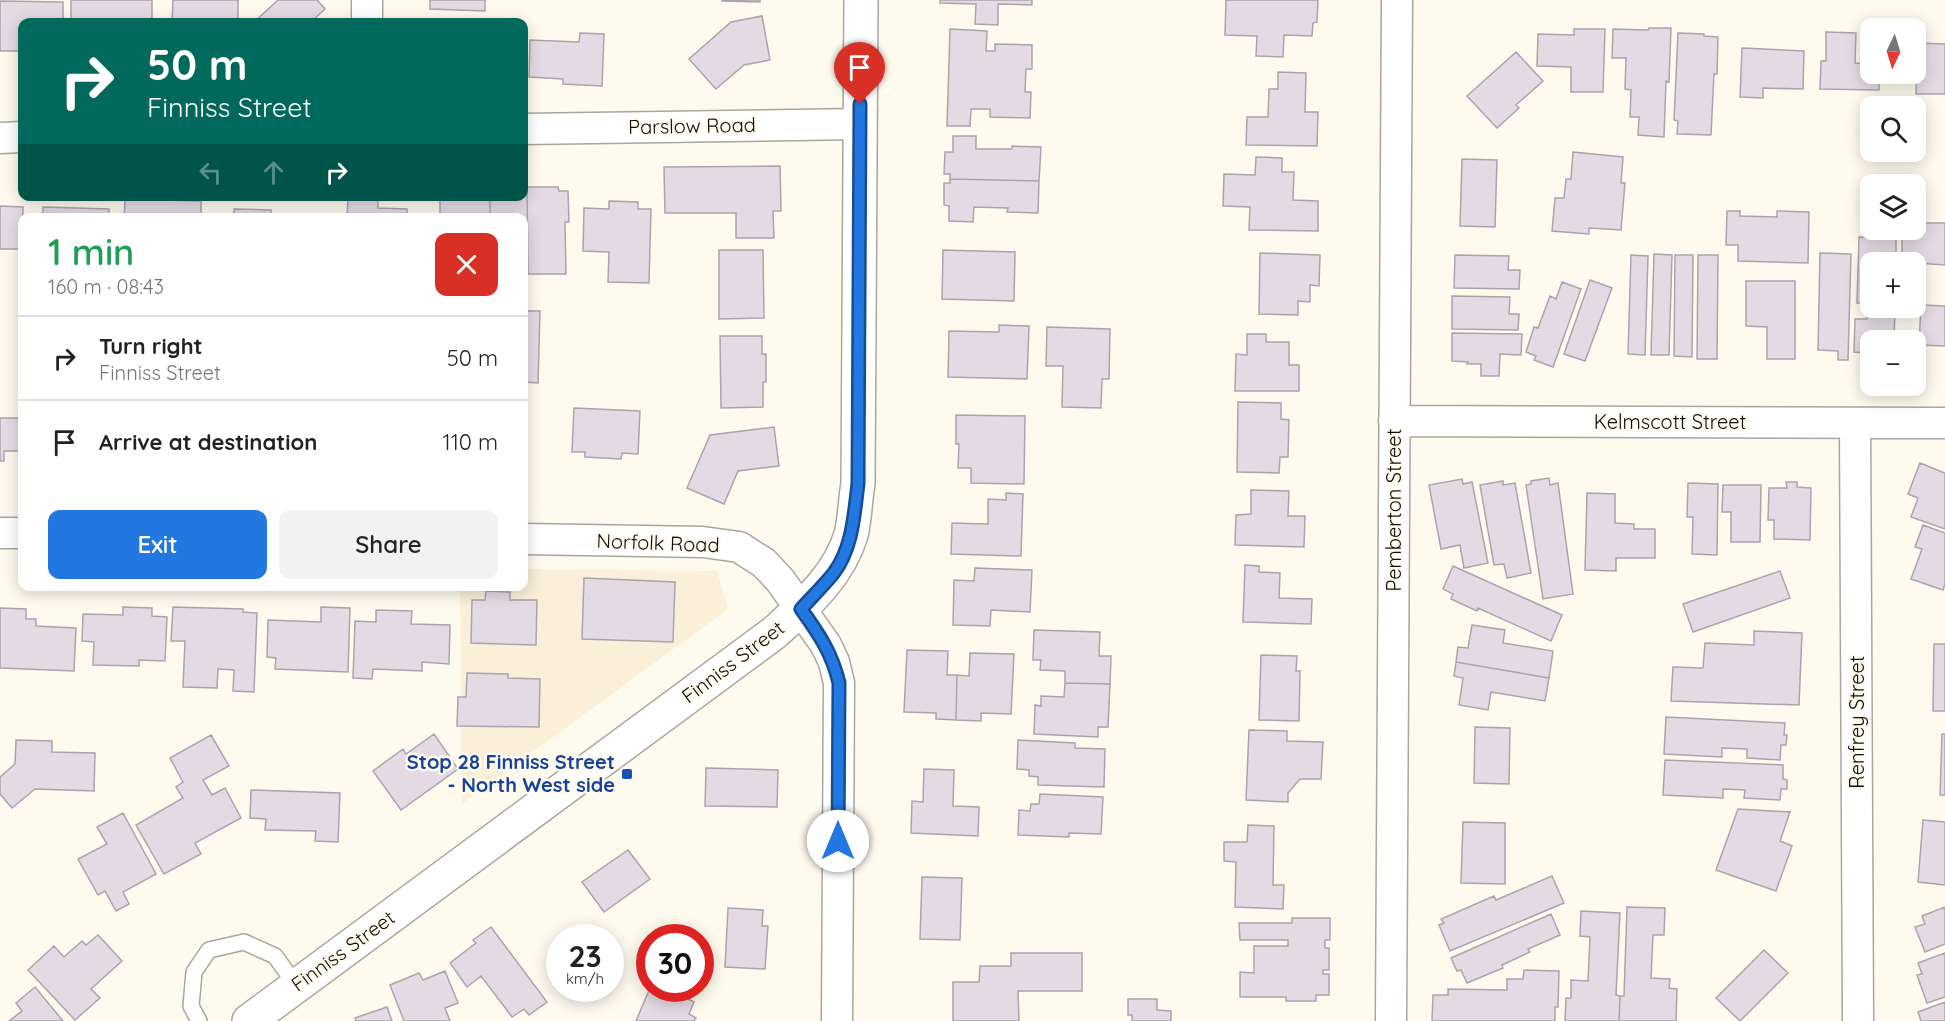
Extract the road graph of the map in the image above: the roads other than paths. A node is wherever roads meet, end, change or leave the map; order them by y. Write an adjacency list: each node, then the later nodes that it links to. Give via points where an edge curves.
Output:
1 (367, 0): 4 (street)
2 (861, 0): 5 (street, Finniss Street)
3 (1397, 0): 9 (street, Pemberton Street)
4 (367, 18)
5 (860, 124): 6 (street, Parslow Road); 15 (street, Finniss Street, via 858,484 852,532 844,555 834,573)
6 (528, 129)
7 (18, 137): 8 (street)
8 (0, 138)
9 (1394, 421): 10 (street, Kelmscott Street); 20 (street, Pemberton Street)
10 (1855, 423): 11 (street, Kelmscott Street); 21 (street, Renfrey Street)
11 (1945, 423)
12 (0, 533): 13 (street)
13 (18, 533)
14 (528, 539): 15 (street, Norfolk Road, via 703,542 739,547 764,563)
15 (801, 609): 16 (street, Finniss Street); 19 (street, Norfolk Road, via 826,645 839,683)
16 (296, 985): 17 (lane, via 274,956 244,942 209,950 194,972 191,1006); 18 (street, Finniss Street)
17 (199, 1021)
18 (249, 1021)
19 (837, 1021)
20 (1392, 1021)
21 (1858, 1021)

